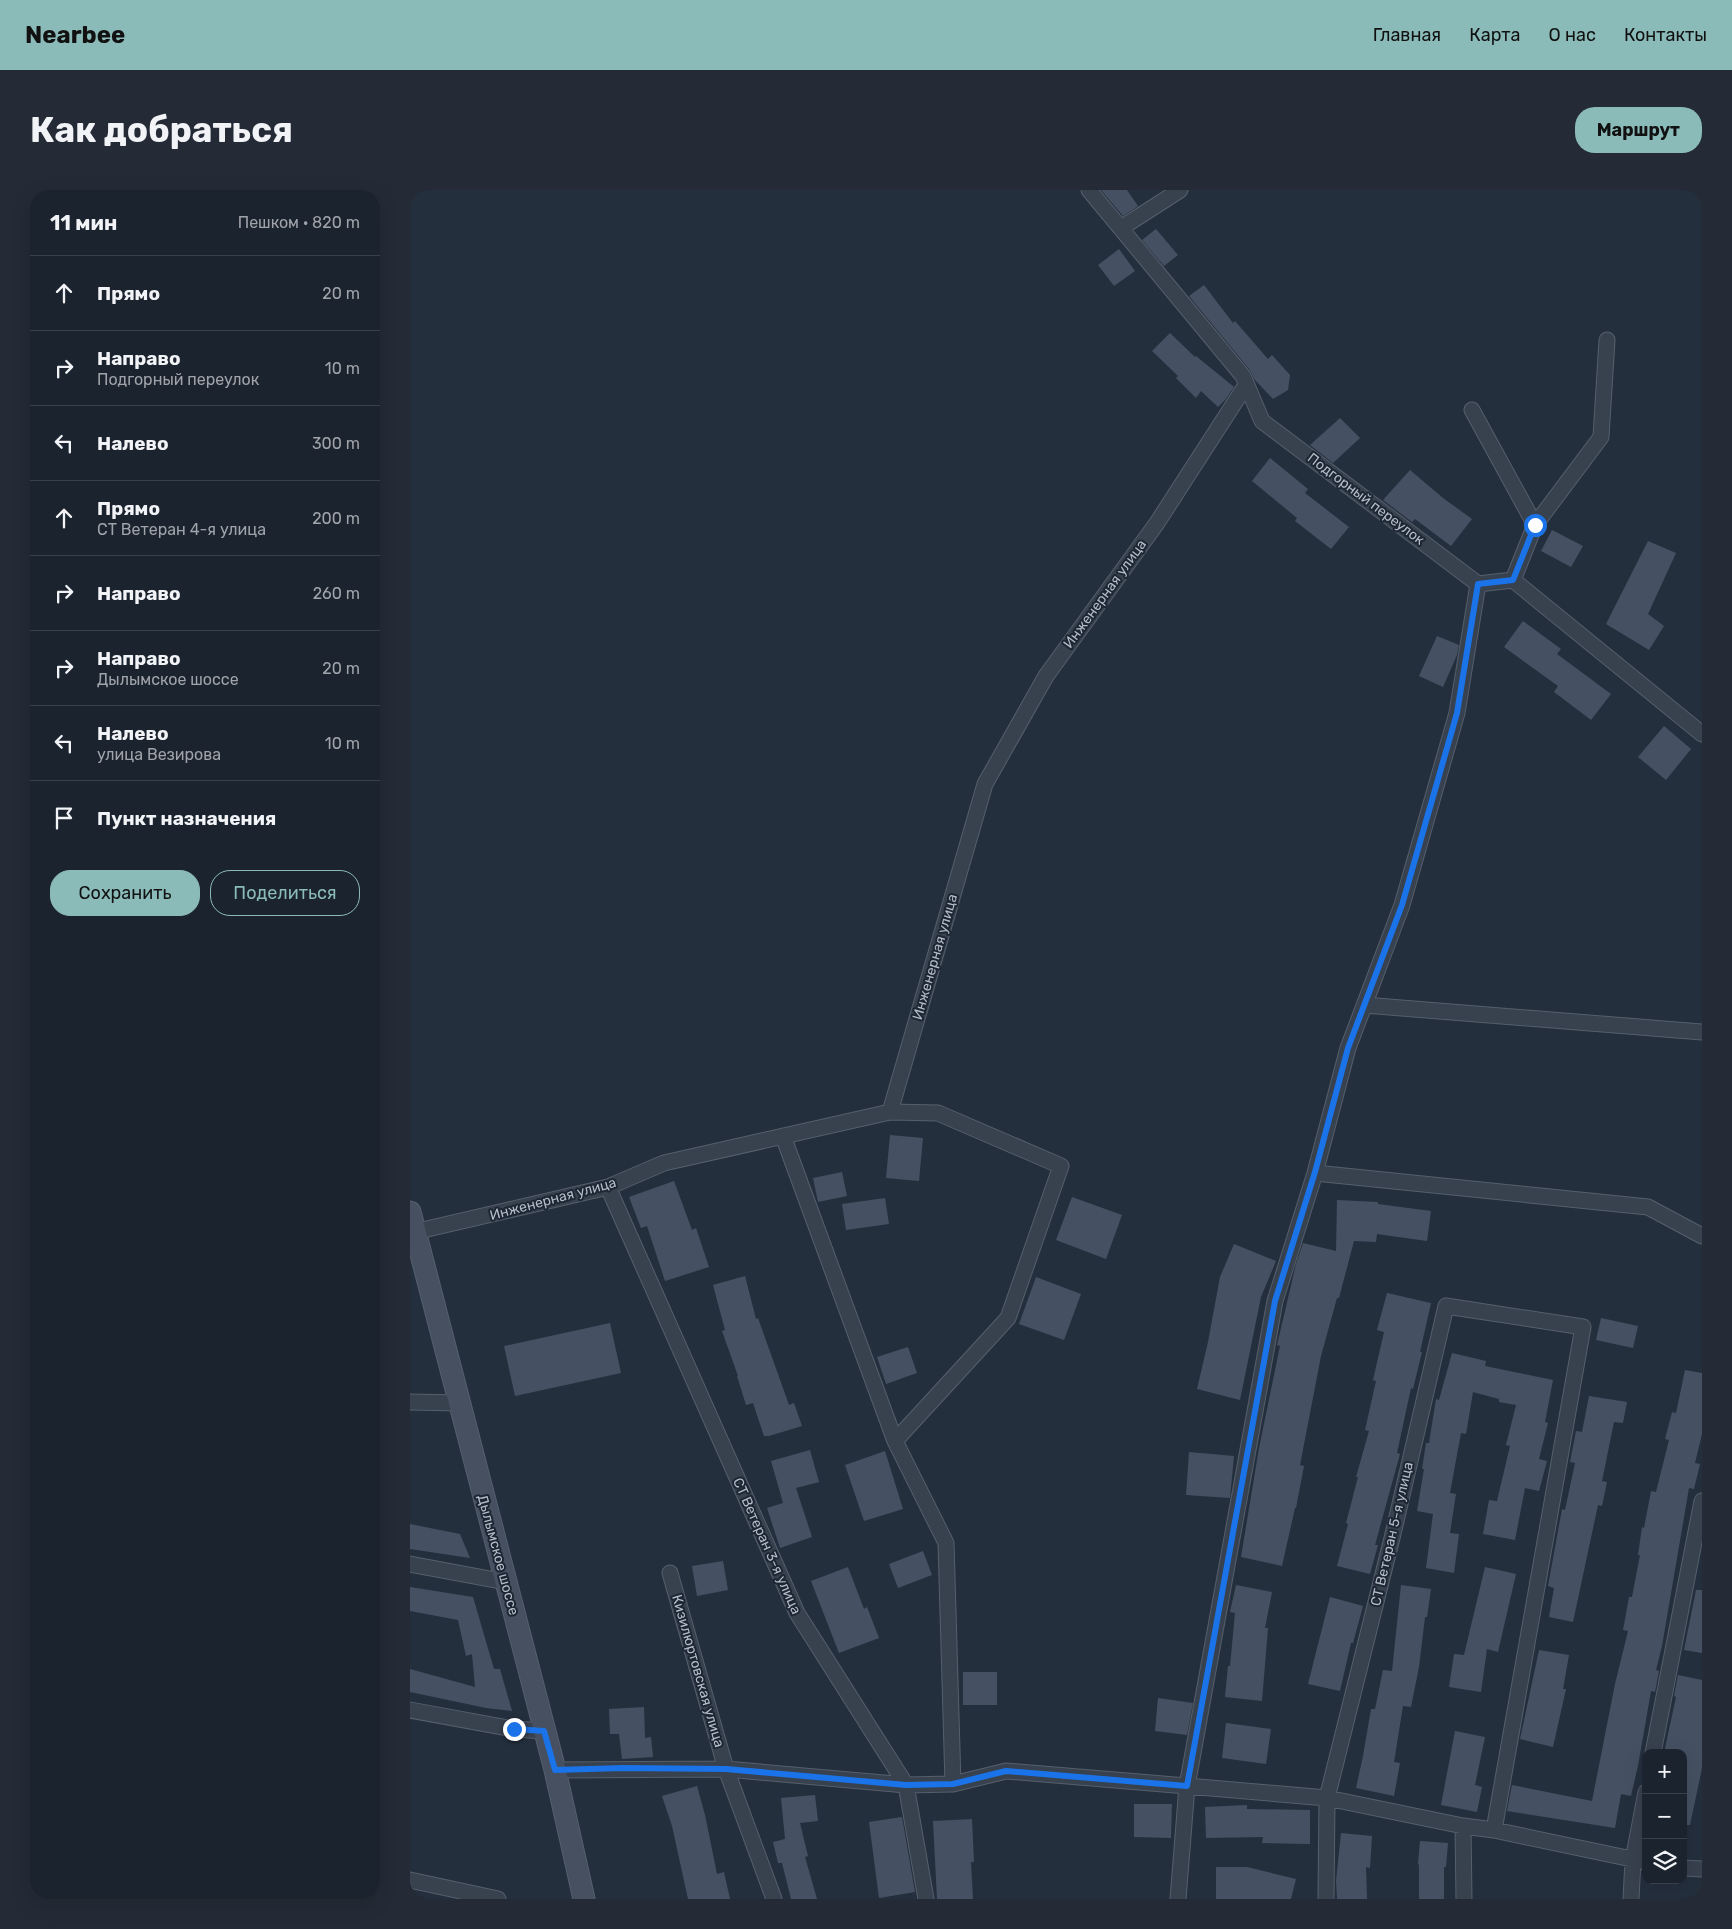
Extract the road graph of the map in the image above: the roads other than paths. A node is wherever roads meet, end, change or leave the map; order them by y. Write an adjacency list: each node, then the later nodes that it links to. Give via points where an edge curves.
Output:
1 (1089, 190): 3 (street, Подгорный переулок)
2 (1180, 190): 3 (street)
3 (1121, 228): 5 (street, Подгорный переулок, via 1243,376)
4 (1607, 340): 7 (street, via 1601,437)
5 (1246, 385): 9 (street, Подгорный переулок, via 1262,421); 13 (street, Инженерная улица, via 1157,523 1046,676 986,784)
6 (1472, 410): 7 (street)
7 (1535, 525): 8 (street)
8 (1513, 580): 9 (street); 10 (street)
9 (1478, 584): 11 (street, via 1457,713 1402,905)
10 (1702, 734)
11 (1364, 1005): 12 (street); 15 (street, via 1348,1048)
12 (1702, 1032)
13 (890, 1112): 14 (street, Инженерная улица); 22 (street, via 938,1113 1061,1166 1008,1318)
14 (783, 1136): 16 (street, Инженерная улица, via 664,1163); 22 (street)
15 (1315, 1172): 19 (street, via 1648,1206); 34 (street, via 1275,1301)
16 (608, 1187): 18 (street, Инженерная улица); 33 (street, СТ Ветеран 3-я улица, via 796,1613)
17 (410, 1212): 18 (main road, Дылымское шоссе)
18 (413, 1233): 21 (main road, Дылымское шоссе)
19 (1702, 1236)
20 (410, 1402): 21 (street)
21 (459, 1403): 26 (main road, Дылымское шоссе)
22 (895, 1441): 32 (street, via 946,1543)
23 (1702, 1501): 29 (street)
24 (410, 1564): 26 (street)
25 (670, 1573): 30 (street, Кизилюртовская улица)
26 (506, 1582): 28 (main road, Дылымское шоссе)
27 (410, 1710): 28 (street, via 514,1729)
28 (544, 1731): 31 (main road, Дылымское шоссе)
29 (1654, 1749)
30 (726, 1769): 31 (street); 33 (street); 45 (street, Кизилюртовская улица)
31 (555, 1770): 44 (main road, Дылымское шоссе)
32 (953, 1784): 33 (street); 34 (street, via 1006,1771)
33 (906, 1785): 46 (street, СТ Ветеран 3-я улица)
34 (1187, 1786): 36 (street); 47 (street)
35 (1646, 1794): 39 (street)
36 (1327, 1798): 37 (street); 38 (street, СТ Ветеран 5-я улица, via 1446,1306 1582,1327); 48 (street, СТ Ветеран 5-я улица)
37 (1463, 1826): 38 (street); 49 (street)
38 (1494, 1830): 39 (street)
39 (1639, 1861): 50 (street)
40 (1687, 1868): 41 (street)
41 (1702, 1869)
42 (410, 1880): 43 (street)
43 (498, 1899)
44 (584, 1899)
45 (774, 1899)
46 (926, 1899)
47 (1178, 1899)
48 (1326, 1899)
49 (1464, 1899)
50 (1631, 1899)

